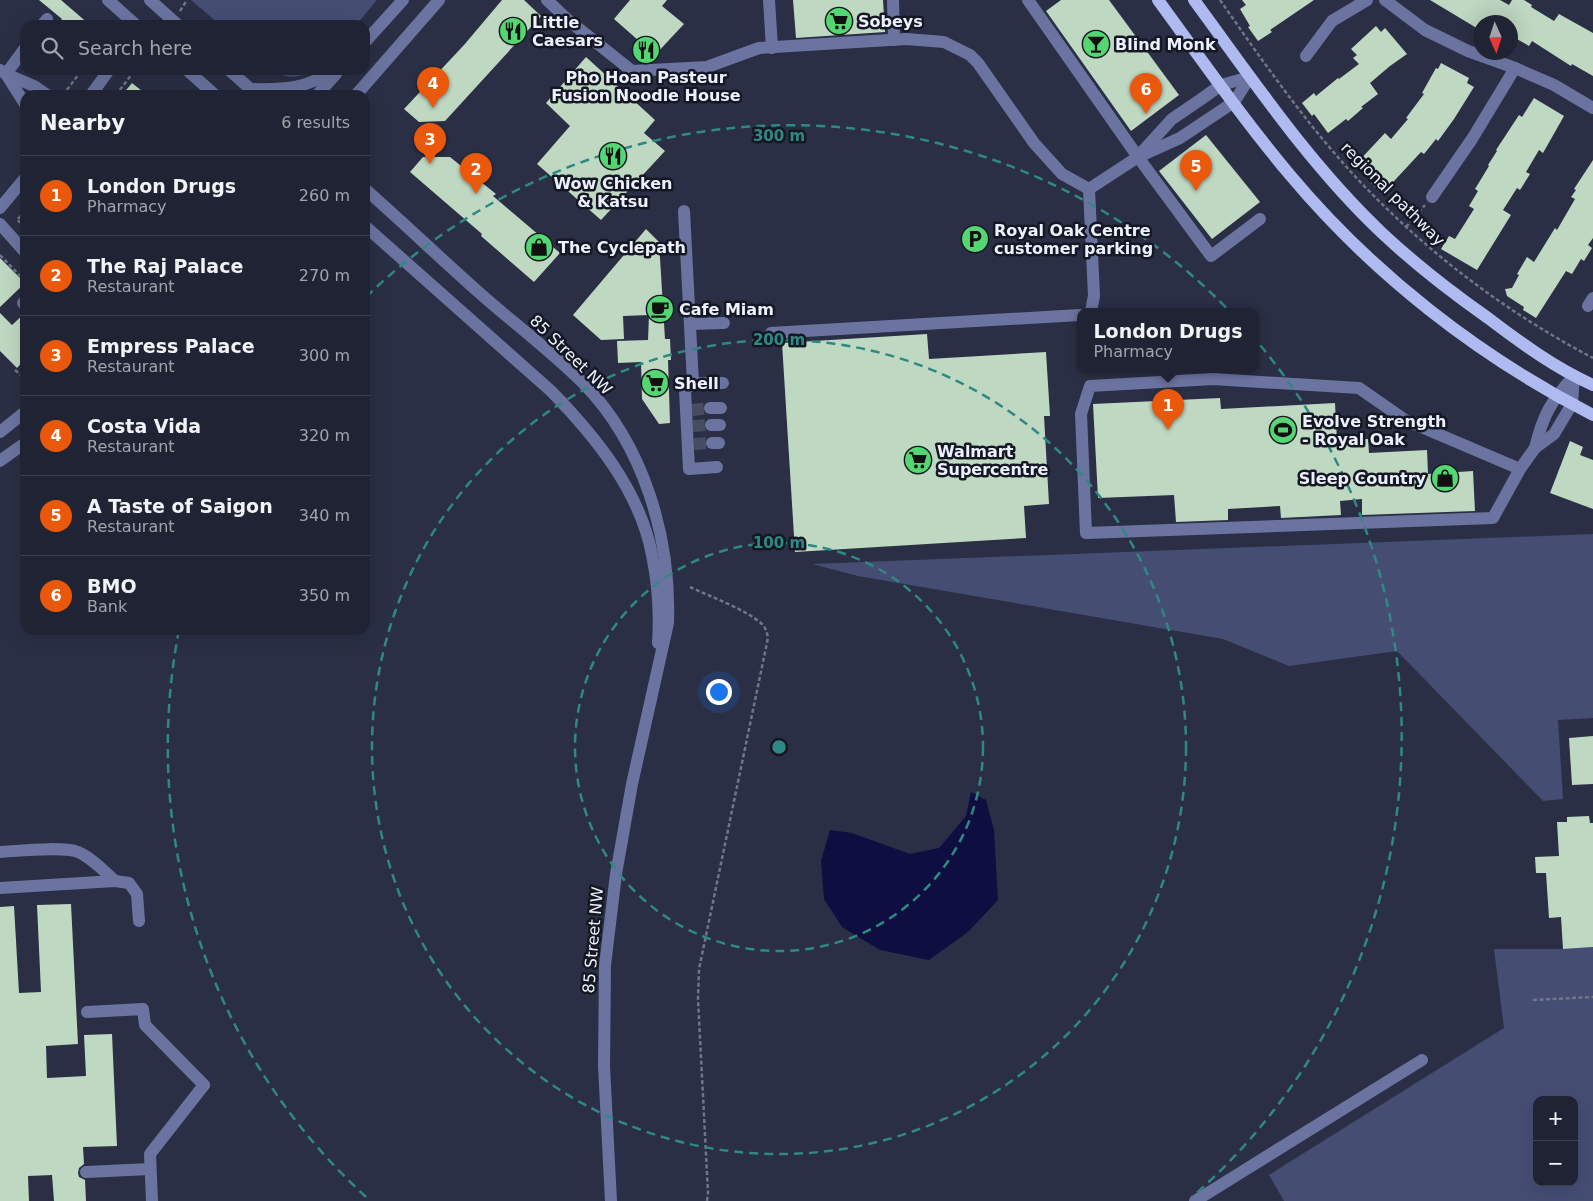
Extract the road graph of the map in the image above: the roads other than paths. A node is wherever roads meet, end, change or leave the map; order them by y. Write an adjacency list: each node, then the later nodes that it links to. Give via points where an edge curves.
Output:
1 (108, 0): 13 (street)
2 (150, 0): 14 (street)
3 (403, 0): 15 (street)
4 (439, 0): 35 (street)
5 (547, 0): 17 (street, via 632,71 707,67 759,48)
6 (770, 0): 17 (street)
7 (893, 0): 16 (street)
8 (1028, 0): 39 (street)
9 (1158, 0): 28 (main road)
10 (1194, 0): 27 (main road)
11 (1367, 0): 19 (street, via 1332,21)
12 (1384, 0): 20 (street, via 1425,30 1468,51)
13 (130, 20)
14 (172, 20)
15 (370, 36)
16 (894, 40): 17 (street); 41 (street, via 944,42 970,55 1034,143 1062,174)
17 (772, 48)
18 (20, 54): 21 (street)
19 (1306, 56)
20 (1515, 68): 38 (street, via 1554,85); 43 (street, via 1472,140)
21 (2, 75): 29 (street); 36 (street)
22 (105, 75): 30 (street)
23 (192, 75): 31 (street)
24 (235, 75): 32 (street)
25 (329, 75): 33 (street, via 301,87)
26 (335, 75): 34 (street)
27 (1250, 77): 28 (street); 37 (street); 55 (main road, via 1318,165 1381,233 1463,300)
28 (1221, 85): 37 (main road); 39 (street, via 1172,119)
29 (40, 90)
30 (95, 90)
31 (209, 90)
32 (252, 90)
33 (271, 90)
34 (321, 90)
35 (360, 90)
36 (20, 98)
37 (1234, 102): 39 (street, via 1180,138); 59 (main road, via 1290,175 1374,263 1446,322)
38 (1593, 108)
39 (1138, 157): 41 (street); 46 (street, via 1211,256)
40 (20, 184): 44 (street)
41 (1089, 190): 50 (street, via 1094,296)
42 (370, 193): 69 (street, 85 Street NW, via 584,384 623,438 656,512 667,570 668,623)
43 (1432, 197)
44 (0, 208)
45 (684, 211): 53 (street)
46 (1260, 219)
47 (0, 224): 49 (street)
48 (370, 230): 69 (street, 85 Street NW, via 551,391 578,418 623,482 647,536 657,582 659,636)
49 (20, 244)
50 (1092, 308)
51 (1077, 315): 54 (street)
52 (724, 323): 53 (street)
53 (690, 324): 56 (street)
54 (771, 333)
55 (1574, 376): 58 (main road); 59 (street); 60 (street)
56 (693, 383): 57 (street); 67 (street, via 685,390 691,444 689,469)
57 (723, 383)
58 (1593, 385)
59 (1556, 396): 60 (main road); 65 (street, via 1541,423)
60 (1572, 404): 61 (main road); 65 (street, via 1554,434)
61 (1593, 415)
62 (20, 416): 63 (street)
63 (0, 432)
64 (20, 447): 66 (street)
65 (1535, 448): 68 (street)
66 (0, 461)
67 (718, 468)
68 (1520, 469): 68 (street, via 1493,518 1086,533 1081,414 1090,386 1213,379 1359,388 1405,420)
69 (654, 686): 79 (street, 85 Street NW, via 616,874 605,965 604,1066)
70 (0, 852): 71 (street, via 76,851)
71 (115, 881): 72 (street); 73 (street, via 128,883 137,894)
72 (0, 888)
73 (138, 920)
74 (87, 1012): 76 (street, via 143,1009 145,1025 204,1085 150,1154)
75 (1422, 1060): 80 (street)
76 (150, 1169): 77 (street); 78 (street)
77 (86, 1172)
78 (152, 1201)
79 (611, 1201)
80 (1196, 1201)

